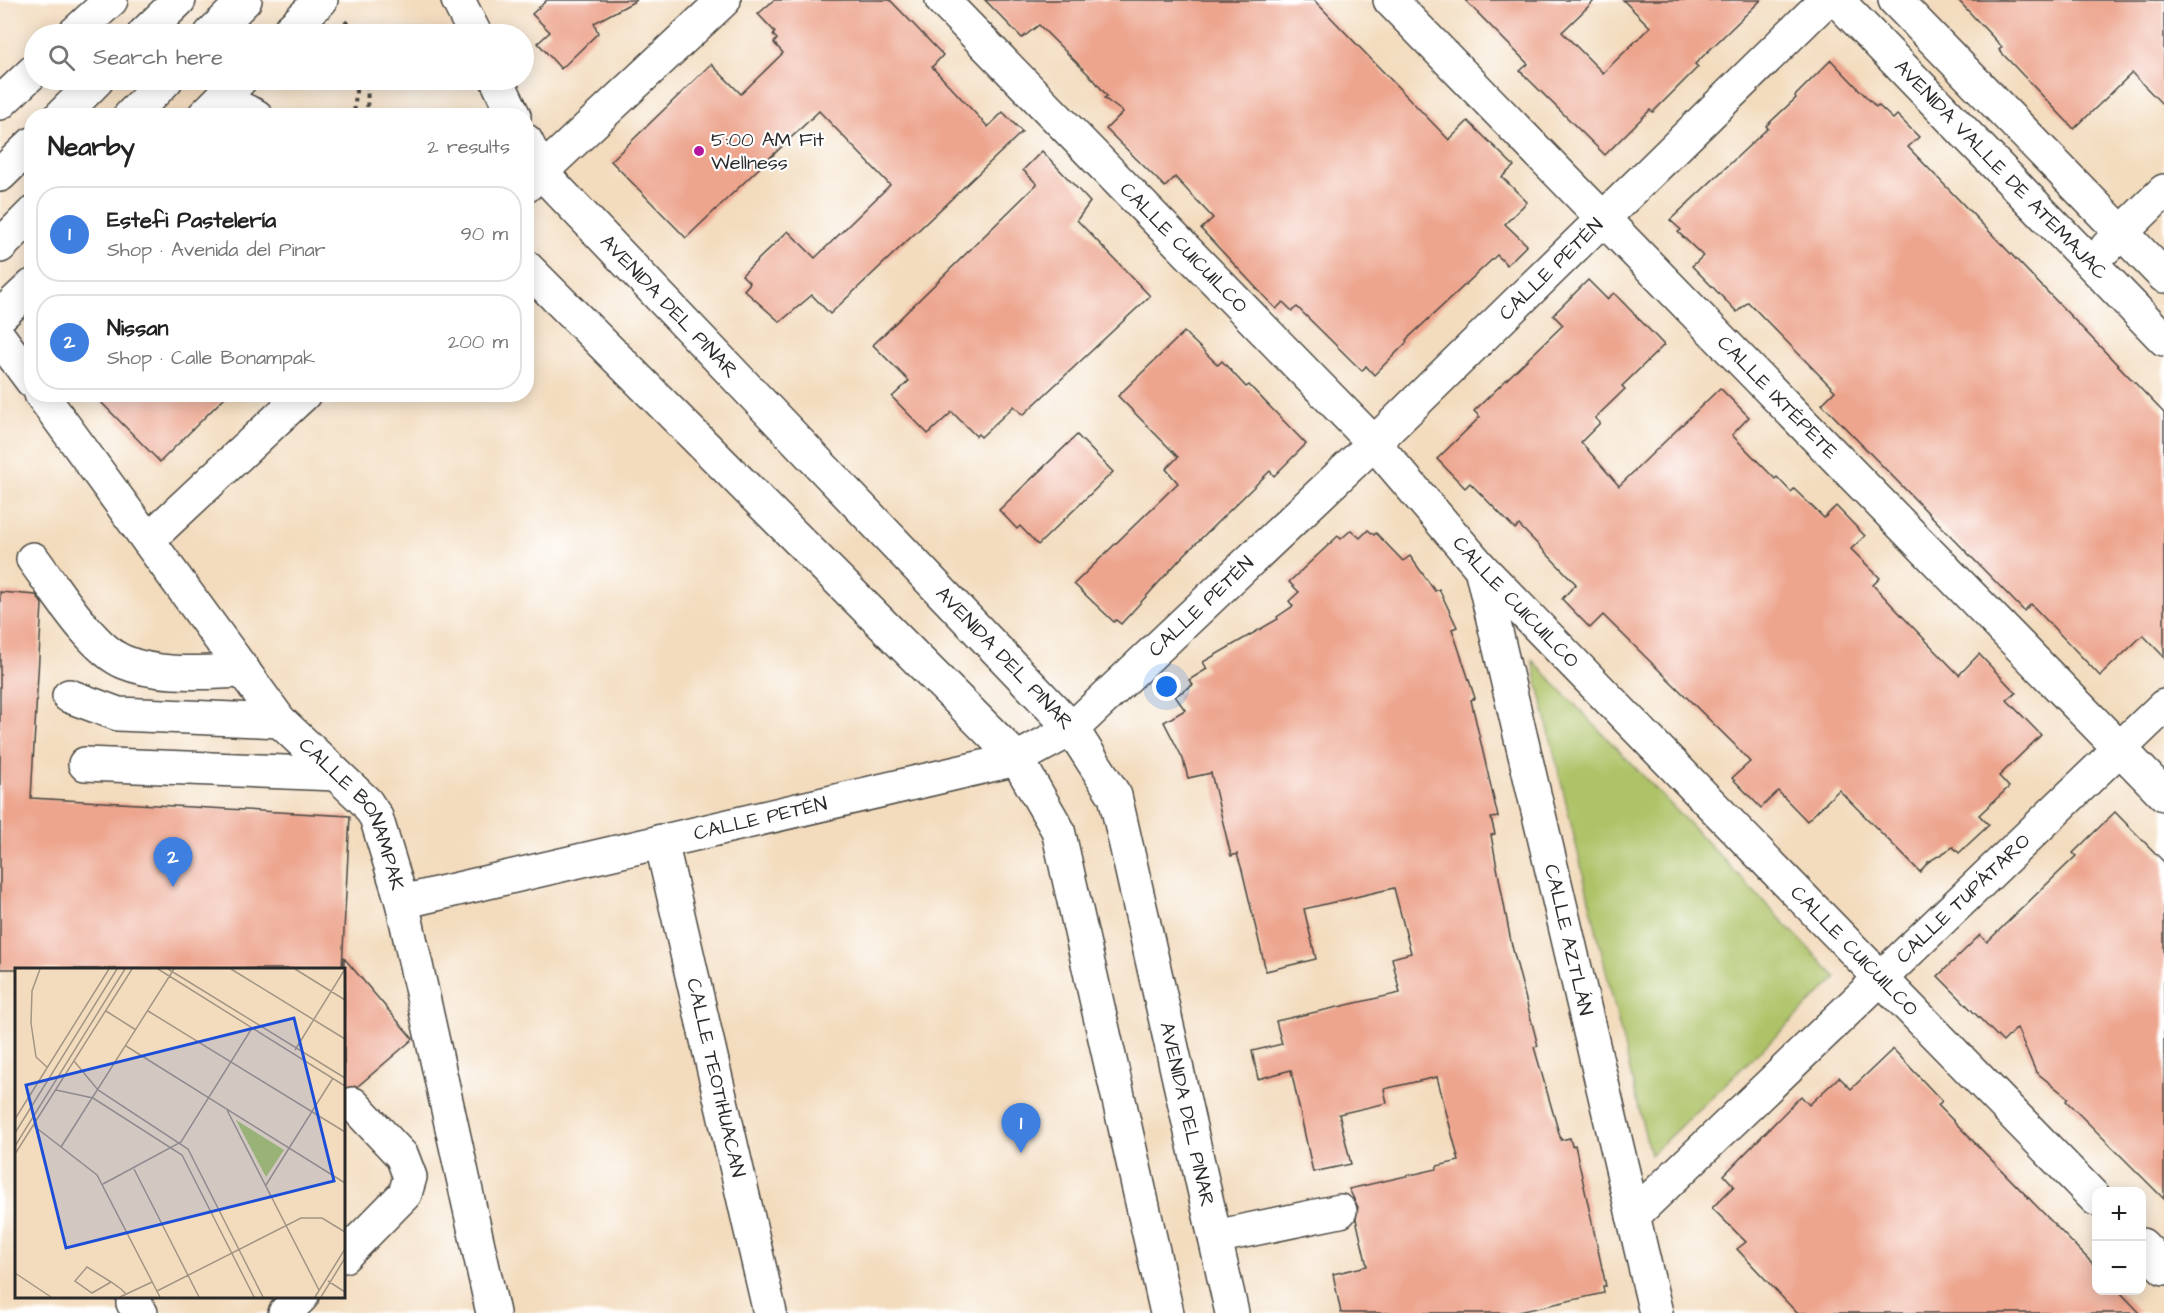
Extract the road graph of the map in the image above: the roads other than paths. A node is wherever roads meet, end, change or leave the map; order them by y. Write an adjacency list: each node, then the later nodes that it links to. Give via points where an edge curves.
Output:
1 (111, 0): 12 (street)
2 (179, 0): 13 (street)
3 (245, 0): 14 (street)
4 (321, 0): 15 (street)
5 (458, 0): 16 (street)
6 (724, 0): 29 (street)
7 (942, 0): 45 (street, CALLE CUICUILCO)
8 (1390, 0): 31 (street, CALLE IXTÉPETE)
9 (1826, 0): 31 (street, CALLE PETÉN)
10 (1837, 0): 35 (street, AVENIDA VALLE DE ATEMAJAC)
11 (1895, 0): 33 (street)
12 (85, 24)
13 (154, 24)
14 (221, 24)
15 (296, 24)
16 (470, 24)
17 (24, 80): 22 (street)
18 (88, 90): 23 (street)
19 (156, 90): 24 (street)
20 (502, 90): 26 (street)
21 (222, 98): 25 (street)
22 (0, 103)
23 (69, 108)
24 (138, 108)
25 (241, 108)
26 (510, 108)
27 (24, 152): 28 (street)
28 (0, 175)
29 (534, 179): 53 (street, AVENIDA DEL PINAR)
30 (2164, 191): 33 (street)
31 (1601, 218): 45 (street, CALLE PETÉN); 54 (street, CALLE IXTÉPETE)
32 (24, 222): 34 (street)
33 (2121, 233): 35 (street); 37 (street)
34 (0, 246)
35 (2090, 263): 41 (street, AVENIDA VALLE DE ATEMAJAC)
36 (534, 275): 55 (street)
37 (2164, 276)
38 (24, 294): 39 (street)
39 (0, 316)
40 (0, 338): 42 (street)
41 (2164, 339)
42 (24, 370)
43 (47, 402): 46 (street, CALLE BONAMPAK)
44 (295, 402): 46 (street)
45 (1374, 443): 48 (street, CALLE CUICUILCO); 53 (street, CALLE PETÉN)
46 (148, 540): 49 (street, CALLE BONAMPAK)
47 (33, 559): 49 (street, via 95,640 124,662 163,671)
48 (1480, 568): 61 (street, CALLE CUICUILCO); 65 (street, CALLE AZTLÁN)
49 (244, 671): 52 (street, CALLE BONAMPAK)
50 (69, 696): 52 (street, via 118,714)
51 (2164, 706): 54 (street, CALLE TUPÁTARO)
52 (280, 721): 57 (street, CALLE BONAMPAK)
53 (1072, 729): 55 (street, CALLE PETÉN); 66 (street, AVENIDA DEL PINAR, via 1115,795)
54 (2119, 750): 58 (street, CALLE IXTÉPETE); 61 (street, CALLE TUPÁTARO)
55 (1017, 759): 59 (street, CALLE PETÉN); 74 (street, via 1058,830)
56 (85, 764): 57 (street)
57 (336, 774): 60 (street, CALLE BONAMPAK, via 376,817)
58 (2164, 794)
59 (661, 841): 60 (street, CALLE PETÉN); 73 (street, CALLE TEOTIHUACAN)
60 (402, 902): 72 (street, CALLE BONAMPAK)
61 (1881, 978): 63 (street, CALLE CUICUILCO); 65 (street, CALLE TUPÁTARO)
62 (353, 1104): 68 (street, via 402,1156 410,1177 405,1194)
63 (2092, 1194)
64 (1340, 1210): 66 (street)
65 (1633, 1216): 76 (street, CALLE AZTLÁN)
66 (1215, 1237): 75 (street, AVENIDA DEL PINAR)
67 (2146, 1249): 69 (street)
68 (345, 1255)
69 (2164, 1268)
70 (300, 1298): 71 (street)
71 (285, 1313)
72 (493, 1313)
73 (770, 1313)
74 (1167, 1313)
75 (1232, 1313)
76 (1656, 1313)

